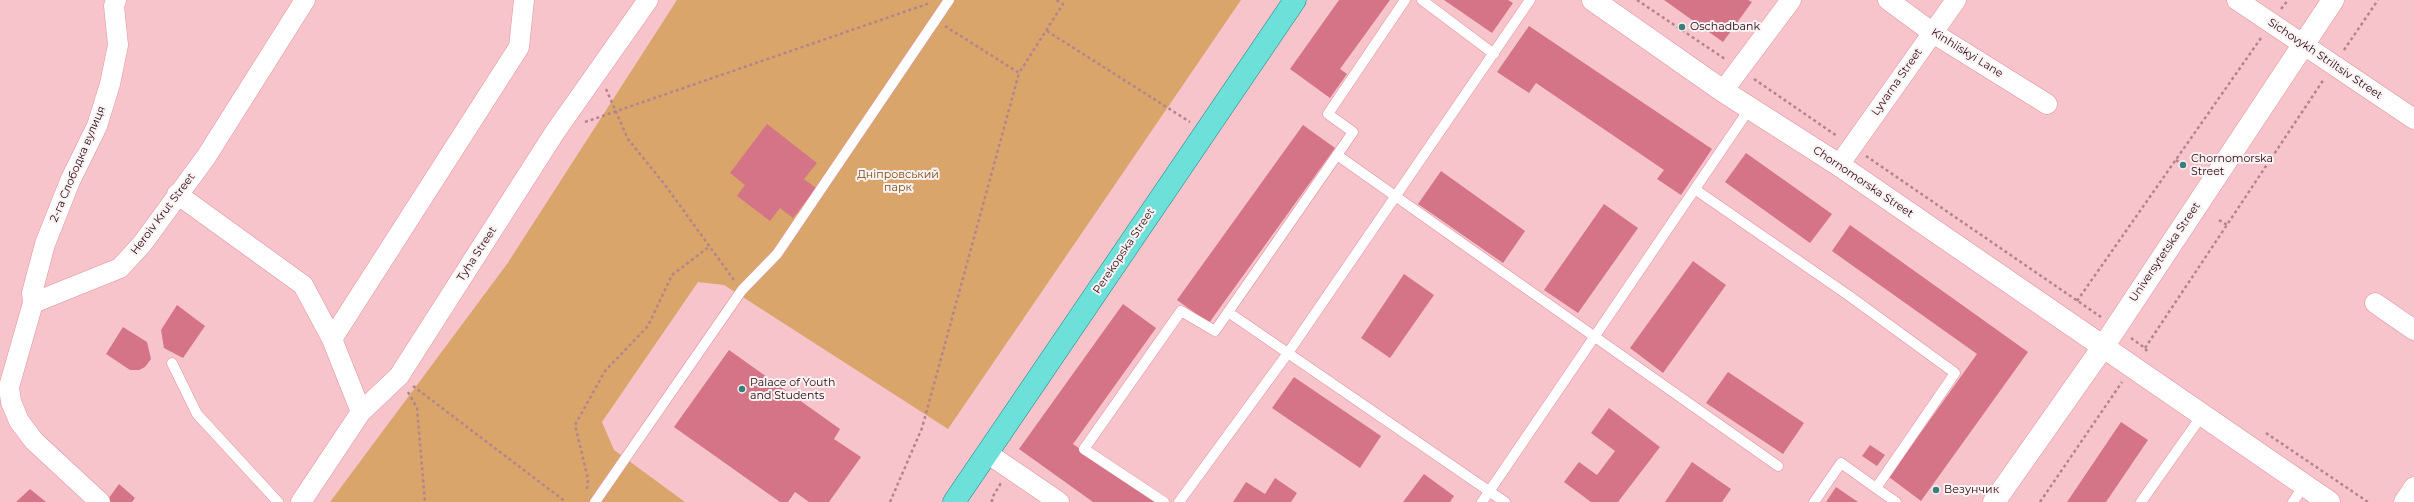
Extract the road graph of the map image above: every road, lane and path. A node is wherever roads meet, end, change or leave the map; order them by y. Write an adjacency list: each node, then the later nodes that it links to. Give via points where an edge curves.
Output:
1 (116, 0): 50 (street, 2-га Слободка вулиця, via 114,6 118,45 110,84 97,126 70,181 44,244 32,293)
2 (305, 0): 43 (street, Heroiv Krut Street, via 206,157)
3 (524, 0): 56 (street, via 519,47)
4 (648, 0): 28 (street, Tyha Street)
5 (948, 0): 20 (lane)
6 (1056, 0): 22 (path, via 1063,4)
7 (1295, 0): 36 (main road, Perekopska Street)
8 (1405, 0): 38 (lane, via 1328,114 1353,132)
9 (1422, 0): 25 (lane)
10 (1530, 0): 25 (lane)
11 (1593, 0): 30 (street, Chornomorska Street)
12 (1638, 0): 27 (path)
13 (1791, 0): 27 (street)
14 (1888, 0): 23 (street, Kinhiiskyi Lane)
15 (1956, 0): 23 (street, Lyvarna Street)
16 (2237, 0): 21 (street, Sichovykh Striltsiv Street)
17 (2332, 0): 24 (street, Universytetska Street)
18 (2378, 0): 26 (path)
19 (931, 3): 33 (path)
20 (934, 19): 29 (path); 48 (lane, via 777,254)
21 (2272, 24): 24 (street, Sichovykh Striltsiv Street); 39 (path)
22 (1047, 31): 29 (path); 36 (path)
23 (1933, 32): 31 (street, Kinhiiskyi Lane); 37 (street, Lyvarna Street)
24 (2303, 43): 26 (street, Sichovykh Striltsiv Street); 57 (street, Universytetska Street)
25 (1494, 54): 44 (lane)
26 (2334, 64): 34 (street, Sichovykh Striltsiv Street); 46 (path)
27 (1739, 69): 30 (street); 37 (path)
28 (600, 70): 33 (path); 35 (street, Tyha Street)
29 (1019, 73): 78 (path, via 922,428)
30 (1723, 91): 32 (street, Chornomorska Street)
31 (2047, 104)
32 (1750, 108): 40 (street, Chornomorska Street); 42 (lane)
33 (614, 112): 35 (path); 47 (path, via 628,139)
34 (2414, 119)
35 (555, 132): 61 (street, Tyha Street)
36 (1205, 132): 64 (main road, Perekopska Street)
37 (1852, 146): 40 (street, Lyvarna Street); 49 (path)
38 (1337, 155): 44 (lane); 52 (lane)
39 (2176, 160): 41 (path); 49 (path)
40 (1840, 165): 53 (street, Chornomorska Street)
41 (2183, 165)
42 (1696, 190): 55 (lane); 67 (lane, via 1955,373)
43 (177, 194): 50 (street, Heroiv Krut Street, via 142,244 120,268); 56 (street, via 303,285)
44 (1396, 196): 55 (lane); 58 (lane)
45 (2219, 220): 46 (path)
46 (2227, 225): 60 (path)
47 (710, 246): 48 (path); 70 (path, via 672,275 648,326 605,371 575,425 588,479)
48 (742, 290): 77 (lane)
49 (2078, 301): 53 (path)
50 (33, 303): 72 (street, via 9,387 11,402 19,421 34,441)
51 (2375, 303): 54 (street)
52 (1228, 312): 58 (lane); 82 (lane, via 1215,331 1181,310 1084,449)
53 (2064, 320): 57 (street, Chornomorska Street)
54 (2414, 330)
55 (1595, 337): 65 (lane); 68 (lane)
56 (332, 339): 62 (street)
57 (2103, 347): 60 (street, Chornomorska Street); 88 (street, Universytetska Street)
58 (1288, 353): 68 (lane); 83 (lane)
59 (172, 363): 73 (lane, via 197,414)
60 (2133, 366): 63 (street, Chornomorska Street); 89 (path)
61 (399, 376): 62 (street, Tyha Street); 75 (path, via 417,408); 76 (path)
62 (361, 412): 74 (street, Tyha Street)
63 (2203, 414): 69 (street, Chornomorska Street); 90 (lane)
64 (987, 453): 79 (main road, Perekopska Street); 81 (street)
65 (1778, 466)
66 (2414, 487): 92 (street)
67 (1876, 488): 86 (lane, via 1841,463); 87 (lane)
68 (1489, 492): 84 (lane); 85 (lane)
69 (2299, 493): 91 (street, Chornomorska Street)
70 (587, 494)
71 (992, 498): 80 (path)
72 (100, 502)
73 (278, 502)
74 (301, 502)
75 (425, 502)
76 (566, 502)
77 (595, 502)
78 (890, 502)
79 (954, 502)
80 (992, 502)
81 (1059, 502)
82 (1164, 502)
83 (1179, 502)
84 (1482, 502)
85 (1505, 502)
86 (1814, 502)
87 (1896, 502)
88 (1994, 502)
89 (2040, 502)
90 (2141, 502)
91 (2329, 502)
92 (2404, 502)

